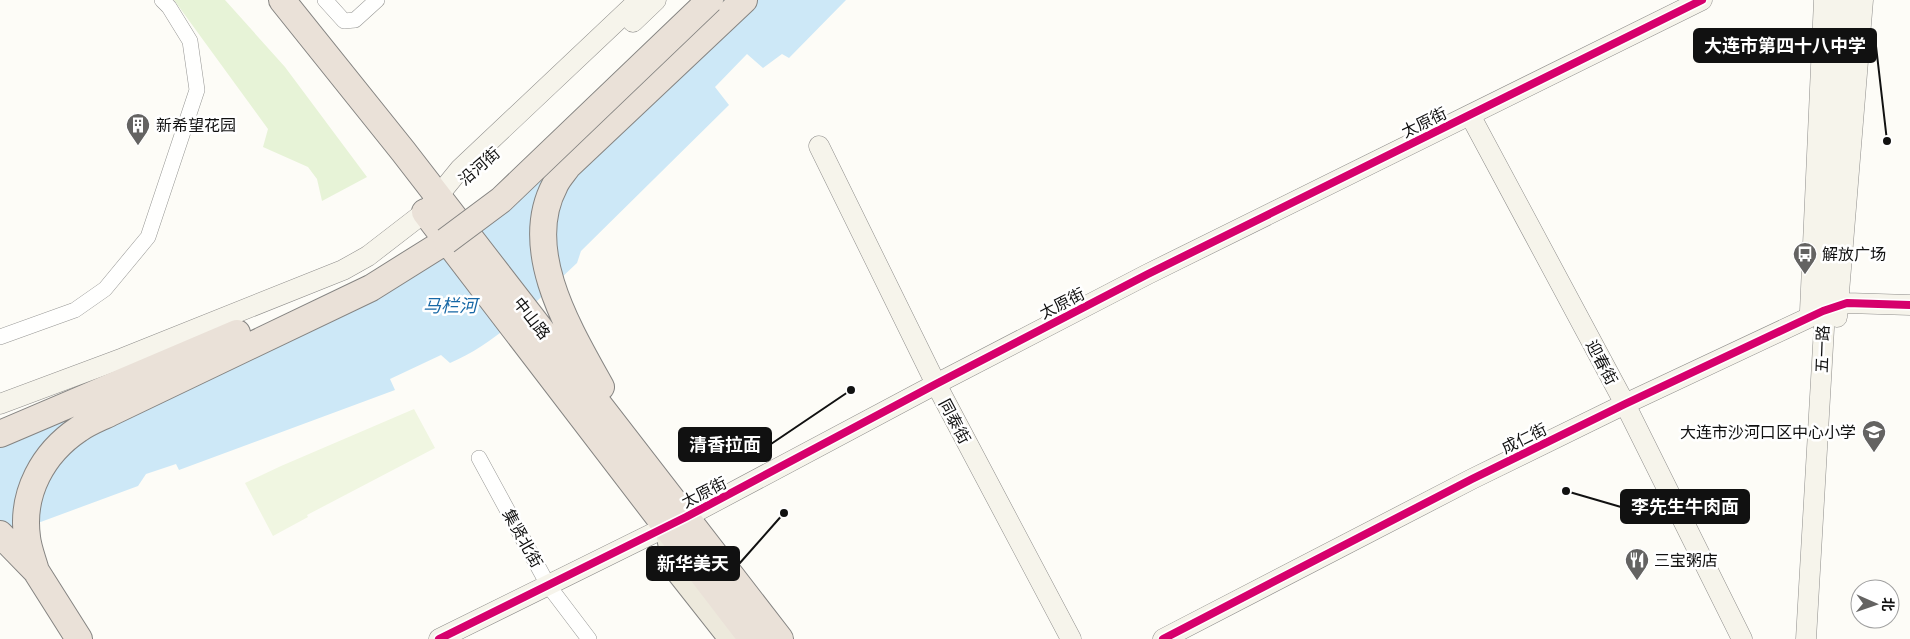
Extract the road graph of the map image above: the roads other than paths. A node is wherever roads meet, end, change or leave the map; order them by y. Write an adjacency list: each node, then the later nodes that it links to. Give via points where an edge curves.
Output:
1 (162, 0): 21 (street, via 190,41 197,90 148,237 105,289 75,310)
2 (282, 0): 16 (highway, 中山路)
3 (325, 0): 4 (street, via 344,21 355,20)
4 (377, 0)
5 (639, 0): 16 (street, 沿河街, via 460,169)
6 (656, 0): 16 (street, 沿河街, via 467,180)
7 (687, 0): 19 (highway, via 518,165 430,233 361,277)
8 (710, 0): 31 (highway, bridge, via 502,200 446,241 371,288 80,428 60,444 32,483 26,510 27,538)
9 (744, 0): 27 (highway, via 568,166 555,185 546,208 543,234 551,285)
10 (1702, 0): 14 (street, 太原街)
11 (1824, 0): 18 (street)
12 (1843, 0): 18 (street, 五一路)
13 (1863, 6): 18 (street)
14 (1470, 115): 22 (street, 太原街, via 1148,274); 24 (street, 迎春街)
15 (819, 146): 22 (street, 同泰街)
16 (432, 204): 20 (highway, 中山路); 23 (street, via 368,256 343,270)
17 (1910, 305): 18 (street, 成仁街, via 1847,303)
18 (1824, 312): 24 (street, 成仁街); 33 (street, 五一路)
19 (245, 329): 25 (highway, via 118,371); 26 (highway)
20 (529, 331): 27 (highway, 中山路); 29 (highway, 中山路)
21 (0, 337)
22 (936, 384): 29 (street, 太原街); 40 (street, 同泰街)
23 (0, 404)
24 (1625, 404): 41 (street, 成仁街, via 1472,479); 42 (street, 迎春街)
25 (0, 416)
26 (0, 434)
27 (635, 452): 29 (highway, 中山路)
28 (479, 458): 32 (street, 集贤北街)
29 (676, 522): 32 (street, 太原街); 37 (main road, via 674,568); 38 (highway, 中山路); 39 (highway, 中山路)
30 (0, 534): 31 (highway)
31 (36, 571): 35 (highway)
32 (548, 585): 34 (street, 太原街); 36 (street, 集贤北街)
33 (1808, 605): 43 (street); 44 (street, 五一路)
34 (445, 638)
35 (79, 639)
36 (589, 639)
37 (730, 639)
38 (752, 639)
39 (780, 639)
40 (1071, 639)
41 (1163, 639)
42 (1742, 639)
43 (1794, 639)
44 (1806, 639)

